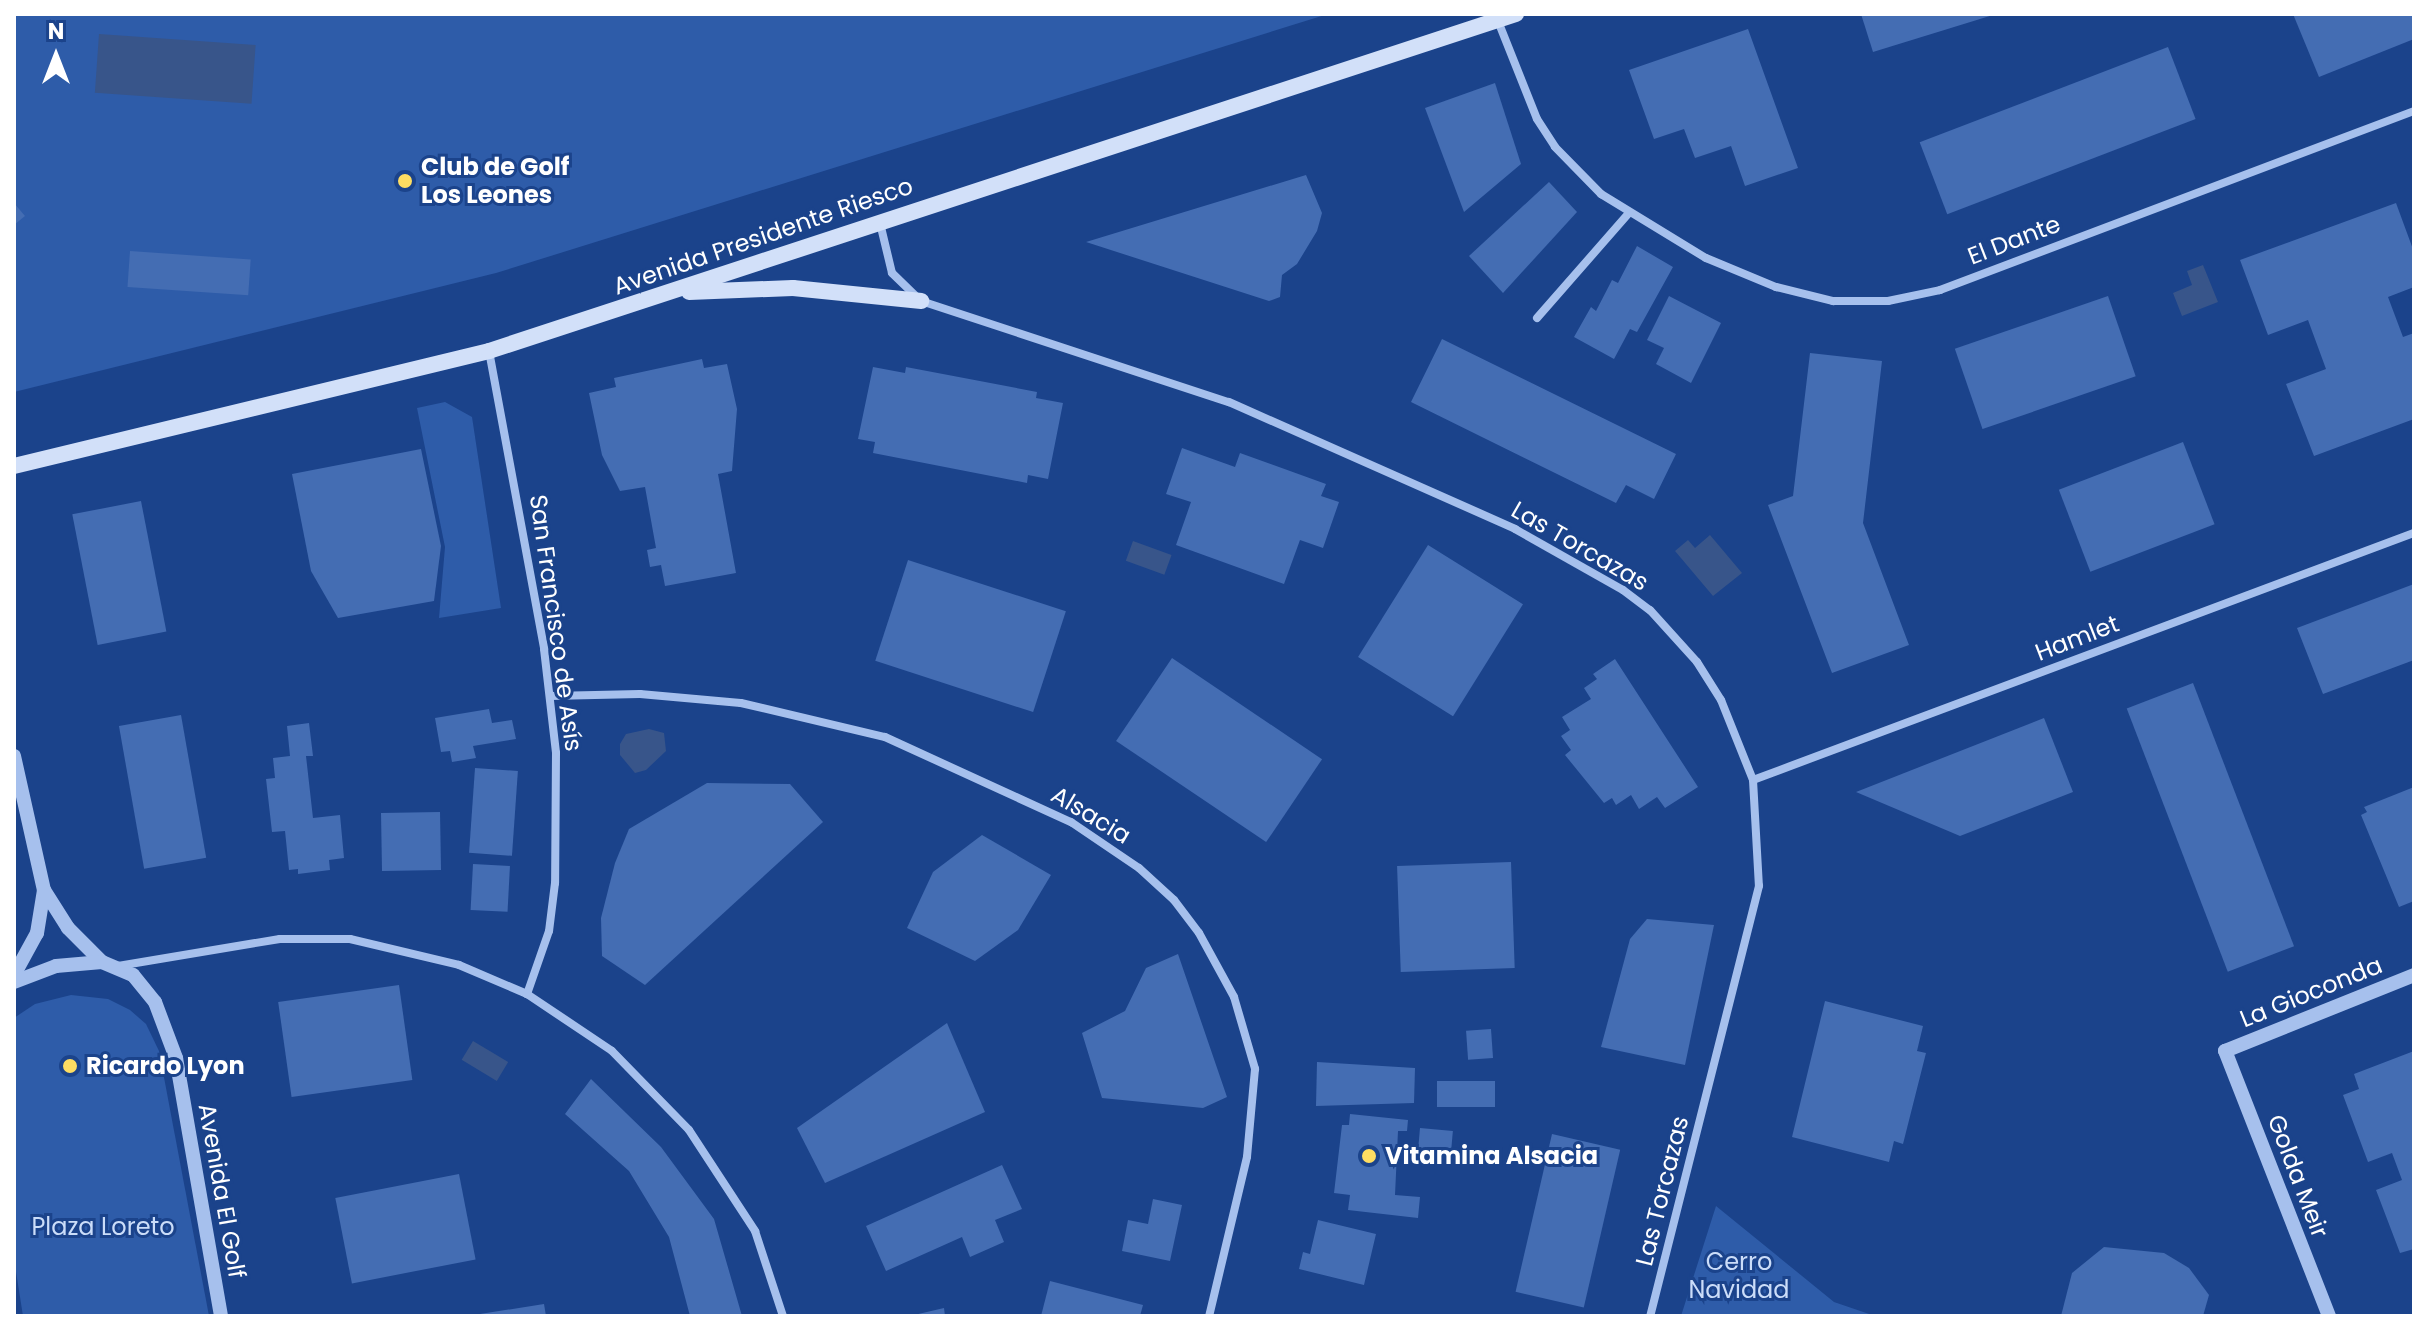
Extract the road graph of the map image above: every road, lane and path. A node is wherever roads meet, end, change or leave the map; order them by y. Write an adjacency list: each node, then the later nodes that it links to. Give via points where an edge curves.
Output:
1 (1516, 14): 2 (main road, Avenida Presidente Riesco)
2 (1498, 21): 4 (street, El Dante, via 1526,98 1555,147); 5 (main road, Avenida Presidente Riesco)
3 (2414, 111): 4 (street, El Dante, via 1940,290 1888,301 1833,301 1776,287 1706,258)
4 (1628, 214): 8 (street)
5 (879, 221): 6 (main road, Avenida Presidente Riesco); 7 (street, Las Torcazas, via 892,273)
6 (668, 293): 7 (main road, via 793,288); 9 (main road, Avenida Presidente Riesco)
7 (921, 301): 14 (street, Las Torcazas, via 1229,402 1560,552 1623,590 1674,634 1721,700)
8 (1537, 318)
9 (489, 351): 10 (main road, Avenida Presidente Riesco); 12 (street, San Francisco de Asís)
10 (14, 466)
11 (2414, 533): 14 (street, Hamlet)
12 (550, 696): 20 (street, San Francisco de Asís, via 558,793 555,883 549,931); 24 (street, Alsacia, via 640,694 741,703 885,737 1071,822 1139,868 1174,900 1219,966 1248,1035 1255,1069 1247,1157)
13 (14, 756): 15 (street, Avenida El Golf)
14 (1753, 780): 25 (street, Las Torcazas, via 1760,849 1753,917)
15 (44, 890): 16 (street, Avenida El Golf, via 68,928); 17 (street, Avenida El Golf, via 37,933)
16 (109, 964): 19 (street, via 56,966); 20 (street, via 280,939 350,939 459,965); 22 (street, Avenida El Golf, via 145,989 169,1033)
17 (14, 975)
18 (2414, 975): 21 (street, La Gioconda)
19 (14, 982)
20 (527, 994): 23 (street, via 612,1051 689,1130 755,1231)
21 (2225, 1051): 26 (street, Golda Meir)
22 (221, 1316)
23 (783, 1316)
24 (1209, 1316)
25 (1650, 1316)
26 (2329, 1316)

